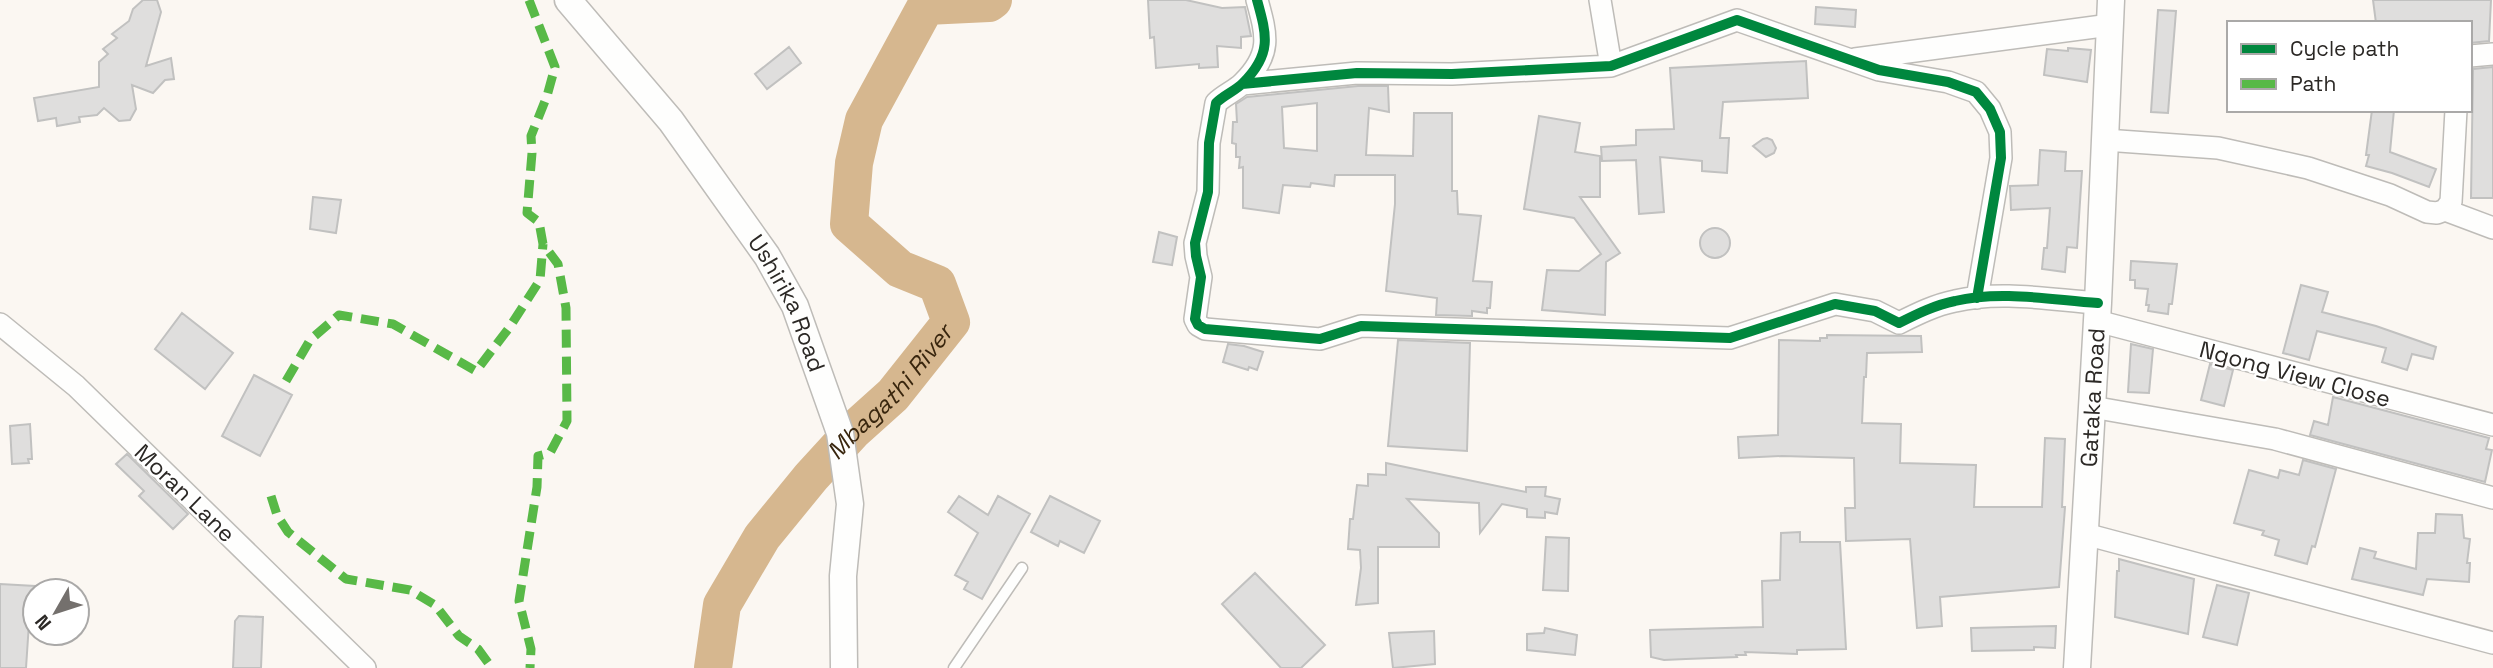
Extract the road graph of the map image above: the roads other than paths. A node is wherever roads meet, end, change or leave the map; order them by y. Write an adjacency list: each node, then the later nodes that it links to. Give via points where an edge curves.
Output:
1 (568, 0): 24 (street, Ushirika Road, via 671,121 767,256 795,306 840,433 850,504 843,576)
2 (1257, 0): 9 (street, via 1266,42 1261,62)
3 (1600, 0): 8 (street)
4 (2110, 12): 7 (street); 11 (street, Gataka Road)
5 (2493, 54): 6 (street)
6 (2472, 55)
7 (1850, 60): 8 (street, via 1737,20); 14 (street, via 1948,82 1976,92 1990,109 2000,132 2001,158)
8 (1611, 66): 9 (street, via 1452,74 1357,73)
9 (1242, 83): 14 (street, Ngong View Close, via 1216,103 1209,143 1208,192 1195,243 1201,277 1195,319 1205,329 1321,339 1361,326 1730,338 1835,304 1875,312 1899,323 1925,310)
10 (2456, 112): 12 (street, via 2451,202)
11 (2105, 141): 12 (street, via 2218,148 2308,168 2427,212); 15 (street, Gataka Road)
12 (2445, 210): 13 (street)
13 (2493, 228)
14 (1978, 298): 15 (street, Ngong View Close)
15 (2097, 312): 17 (street, Gataka Road); 18 (street, Ngong View Close)
16 (0, 324): 23 (street, Moran Lane, via 75,386)
17 (2092, 407): 19 (street, via 2275,439); 20 (street, Gataka Road)
18 (2493, 425)
19 (2493, 498)
20 (2085, 534): 22 (street); 26 (street, Gataka Road)
21 (1022, 568): 25 (lane)
22 (2493, 643)
23 (365, 668)
24 (844, 668)
25 (954, 668)
26 (2077, 668)

